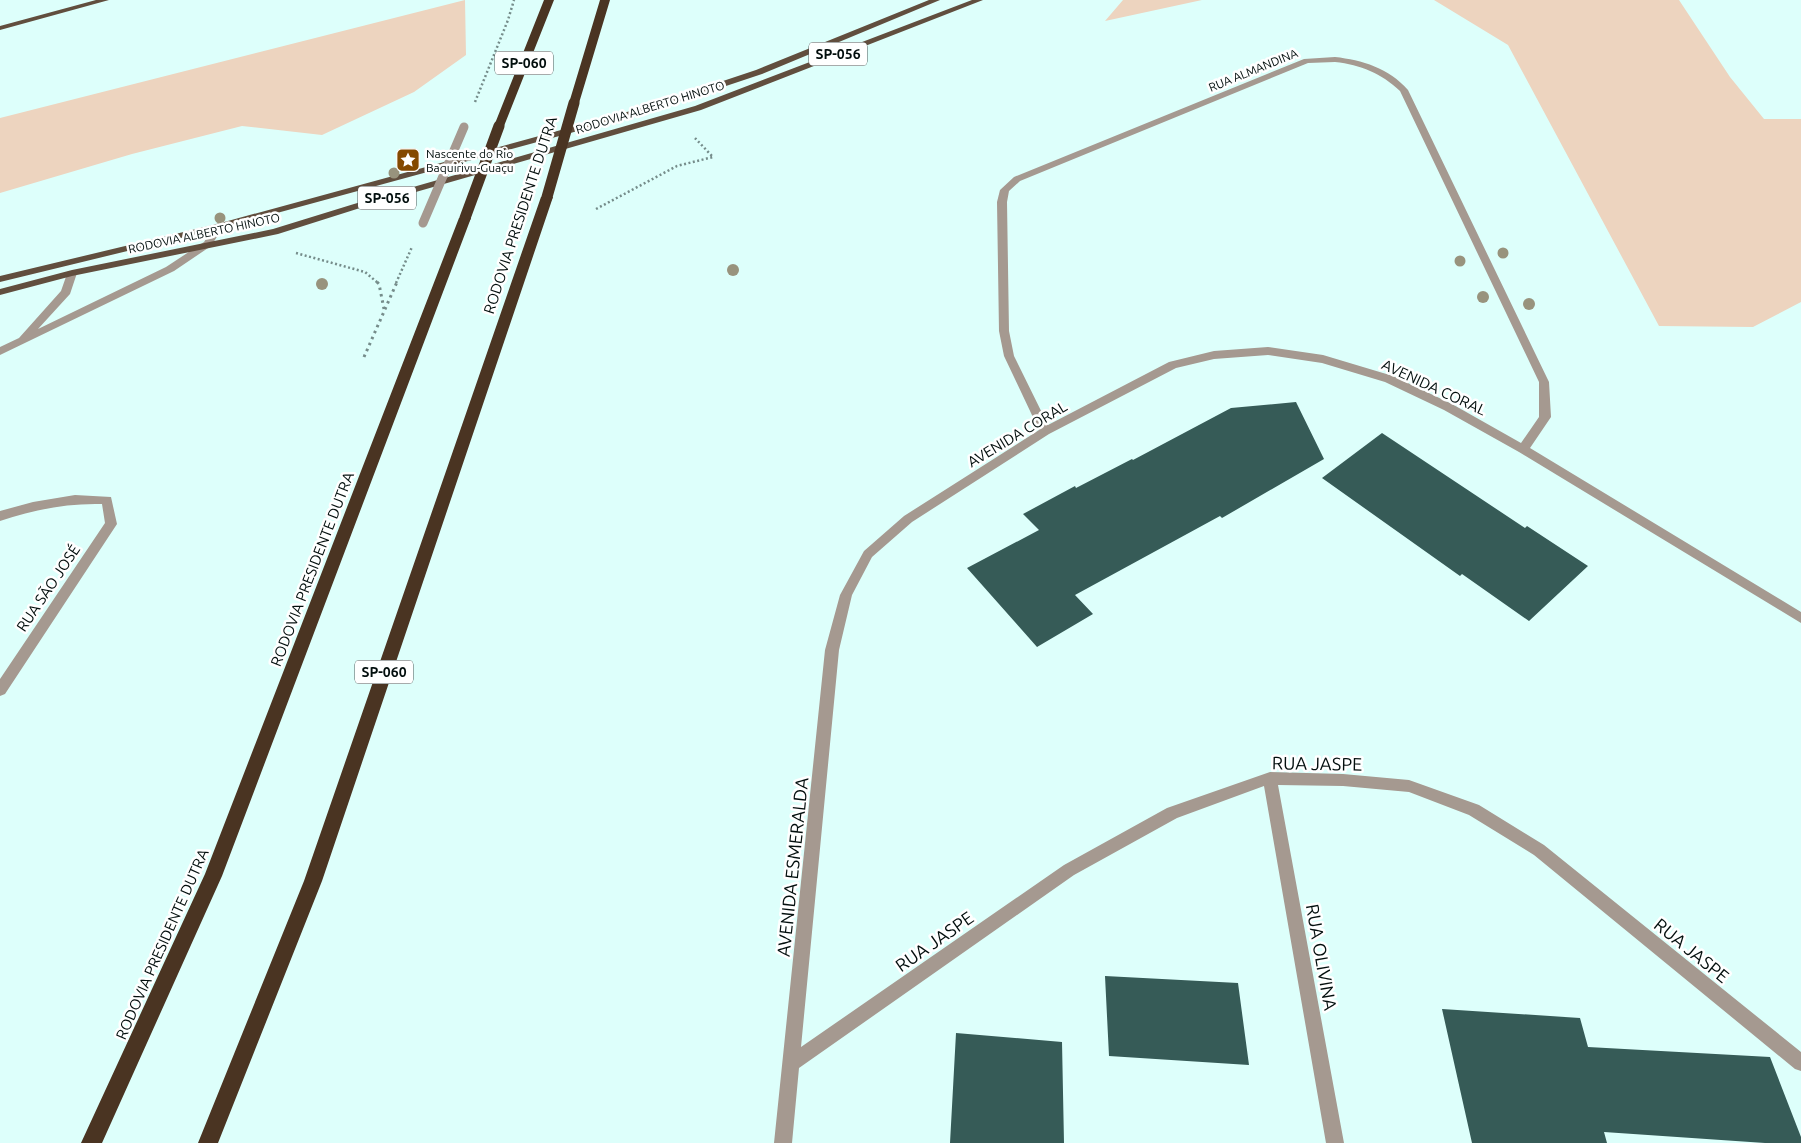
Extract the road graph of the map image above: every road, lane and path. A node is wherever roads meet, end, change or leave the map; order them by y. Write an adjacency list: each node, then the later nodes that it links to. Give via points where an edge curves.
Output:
1 (105, 0): 7 (main road)
2 (514, 0): 8 (path)
3 (549, 0): 31 (highway, RODOVIA PRESIDENTE DUTRA / SP-060, bridge, via 213,876)
4 (605, 0): 32 (highway, RODOVIA PRESIDENTE DUTRA / SP-060, bridge, via 547,197 313,880)
5 (936, 0): 12 (main road, RODOVIA ALBERTO HINOTO / SP-056, via 759,72 648,109)
6 (979, 0): 13 (main road, RODOVIA ALBERTO HINOTO / SP-056, via 698,108 275,232)
7 (0, 28)
8 (464, 127): 11 (street, bridge)
9 (693, 135): 10 (path, via 713,157 677,166)
10 (596, 209)
11 (423, 223): 18 (path)
12 (219, 226): 13 (street); 16 (main road, RODOVIA ALBERTO HINOTO / SP-056)
13 (208, 244): 15 (main road, RODOVIA ALBERTO HINOTO / SP-056); 19 (street, via 170,269)
14 (292, 252): 18 (path, via 365,272 379,284)
15 (72, 273): 17 (main road, RODOVIA ALBERTO HINOTO / SP-056); 19 (street, via 66,292)
16 (0, 279)
17 (0, 292)
18 (384, 309): 21 (path)
19 (19, 342): 20 (street)
20 (0, 351)
21 (364, 357)
22 (1045, 431): 23 (street, AVENIDA CORAL, via 1173,365 1214,355 1268,350 1323,359 1389,379); 23 (street, RUA ALMANDINA, via 1009,356 1004,331 1002,202 1006,190 1016,179 1307,61 1330,59 1373,67 1404,90 1544,382 1545,418); 25 (street, AVENIDA CORAL, via 908,519 868,554)
23 (1523, 448): 26 (street, AVENIDA CORAL)
24 (0, 516): 27 (street, RUA SÃO JOSÉ, via 32,506 75,499 107,500 111,524)
25 (846, 595): 29 (street, AVENIDA ESMERALDA, via 832,650)
26 (1801, 618)
27 (0, 690)
28 (1270, 778): 29 (street, RUA JASPE, via 1172,813 1069,870); 30 (street, RUA JASPE, via 1409,786 1474,810 1539,850); 34 (street, RUA OLIVINA)
29 (792, 1063): 33 (street, AVENIDA ESMERALDA)
30 (1801, 1063)
31 (91, 1143)
32 (208, 1143)
33 (784, 1143)
34 (1335, 1143)

